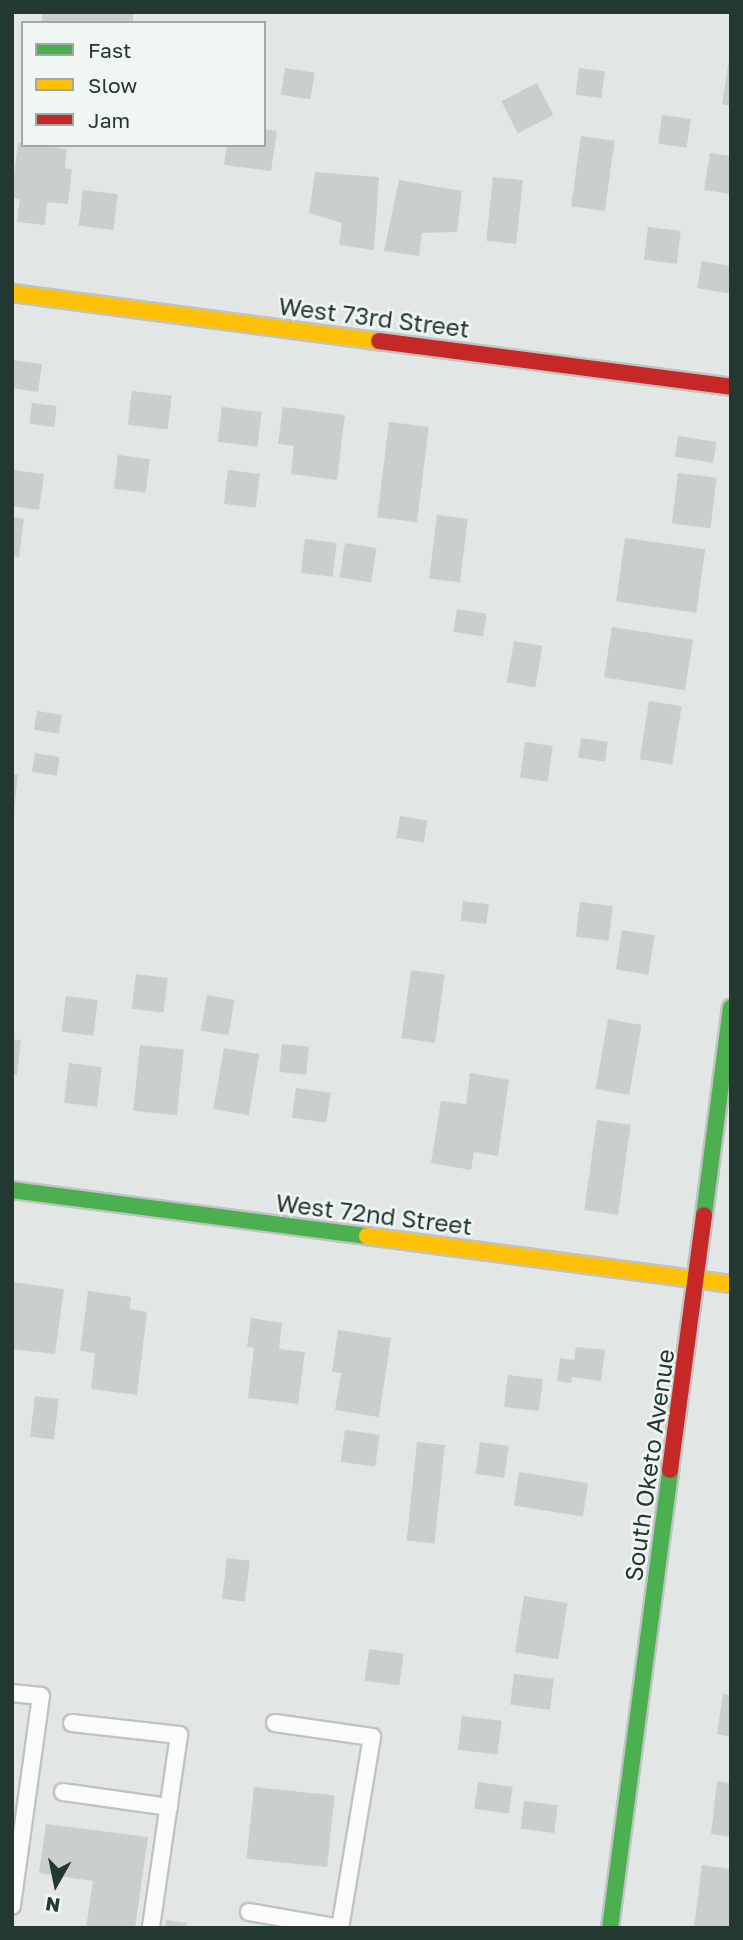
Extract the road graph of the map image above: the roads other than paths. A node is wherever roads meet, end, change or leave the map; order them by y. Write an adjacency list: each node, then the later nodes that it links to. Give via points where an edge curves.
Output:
1 (12, 293): 2 (street, West 73rd Street)
2 (731, 387)
3 (731, 1008): 5 (street, South Oketo Avenue)
4 (12, 1189): 5 (street, West 72nd Street)
5 (696, 1279): 6 (street, West 72nd Street); 16 (street, South Oketo Avenue)
6 (731, 1284)
7 (12, 1693): 12 (lane, via 41,1696)
8 (72, 1723): 11 (lane, via 180,1735)
9 (275, 1723): 15 (lane, via 372,1737)
10 (63, 1793): 11 (lane)
11 (169, 1807): 14 (lane)
12 (12, 1906)
13 (249, 1912): 15 (lane)
14 (151, 1928)
15 (341, 1928)
16 (610, 1928)

